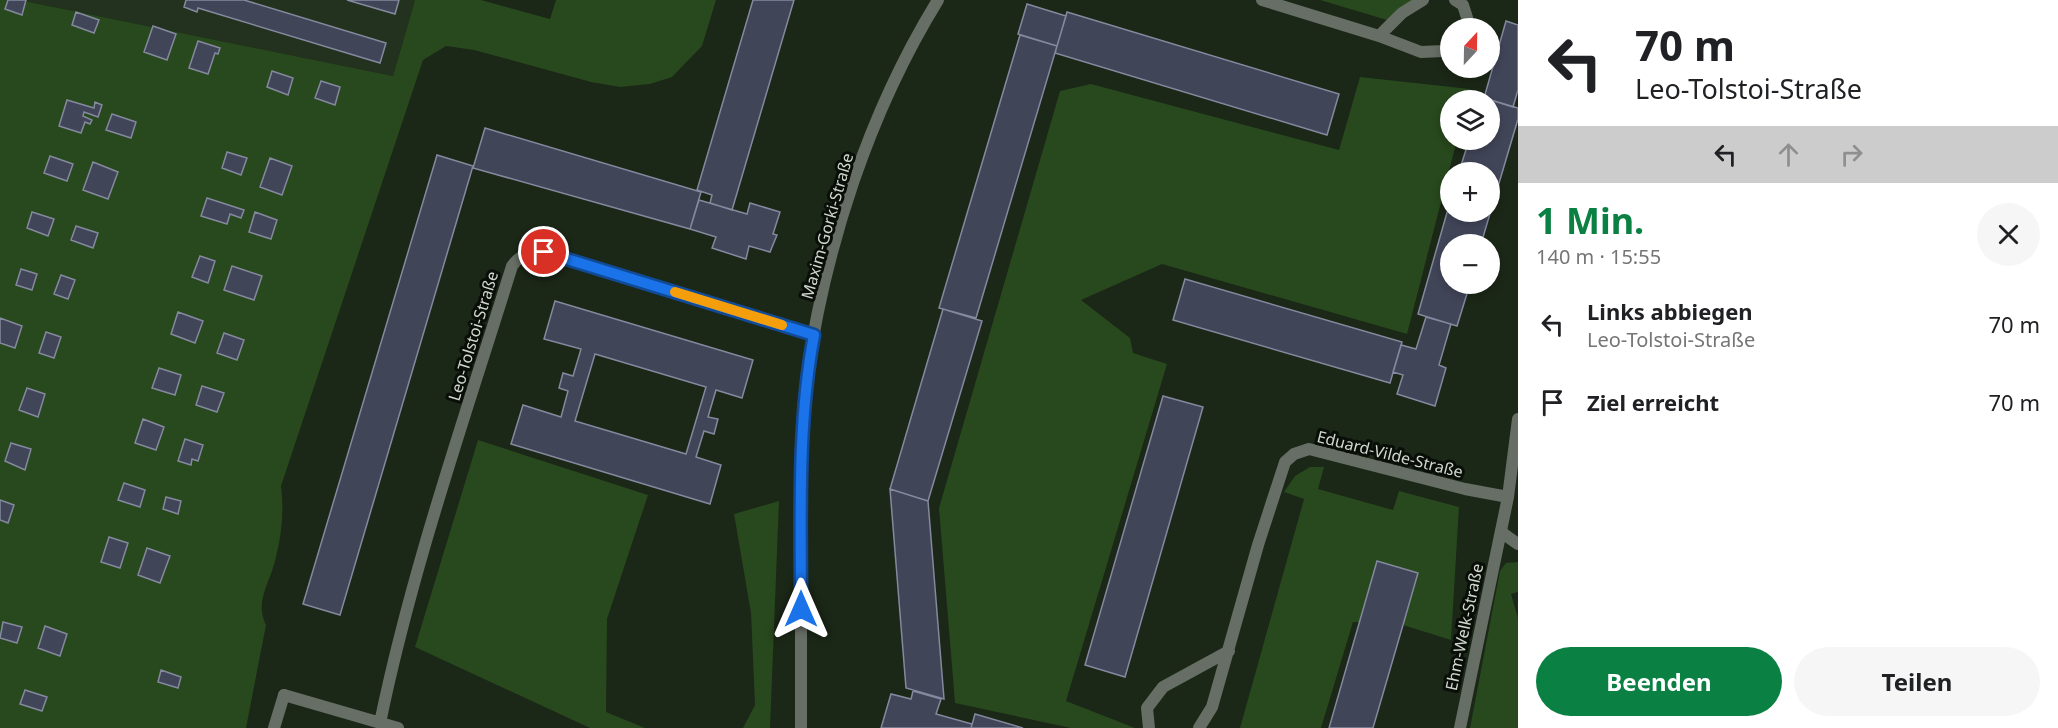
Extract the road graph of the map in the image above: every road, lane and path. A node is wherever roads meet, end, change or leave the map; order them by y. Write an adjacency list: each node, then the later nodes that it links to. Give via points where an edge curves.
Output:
1 (938, 0): 8 (street, Maxim-Gorki-Straße, via 899,71 872,134 836,243)
2 (1262, 0): 6 (street)
3 (1423, 0): 6 (street, via 1402,13)
4 (1455, 0): 5 (street, via 1463,5)
5 (1467, 18)
6 (1379, 36): 7 (street, via 1421,52)
7 (1440, 51)
8 (814, 335): 14 (street, Leo-Tolstoi-Straße, via 544,252 519,257 512,266 396,642); 17 (street, Maxim-Gorki-Straße, via 801,465)
9 (1518, 419): 10 (street, Ehm-Welk-Straße)
10 (1508, 497): 11 (street, Ehm-Welk-Straße); 13 (street, Eduard-Vilde-Straße, via 1309,449 1294,454 1285,462)
11 (1501, 532): 12 (street); 20 (street, Ehm-Welk-Straße)
12 (1518, 544)
13 (1229, 651): 18 (street, via 1163,687 1147,708); 19 (street, Eduard-Vilde-Straße, via 1212,707)
14 (380, 723): 15 (street, via 284,695); 16 (street)
15 (274, 728)
16 (398, 728)
17 (801, 728)
18 (1149, 728)
19 (1199, 728)
20 (1460, 728)

